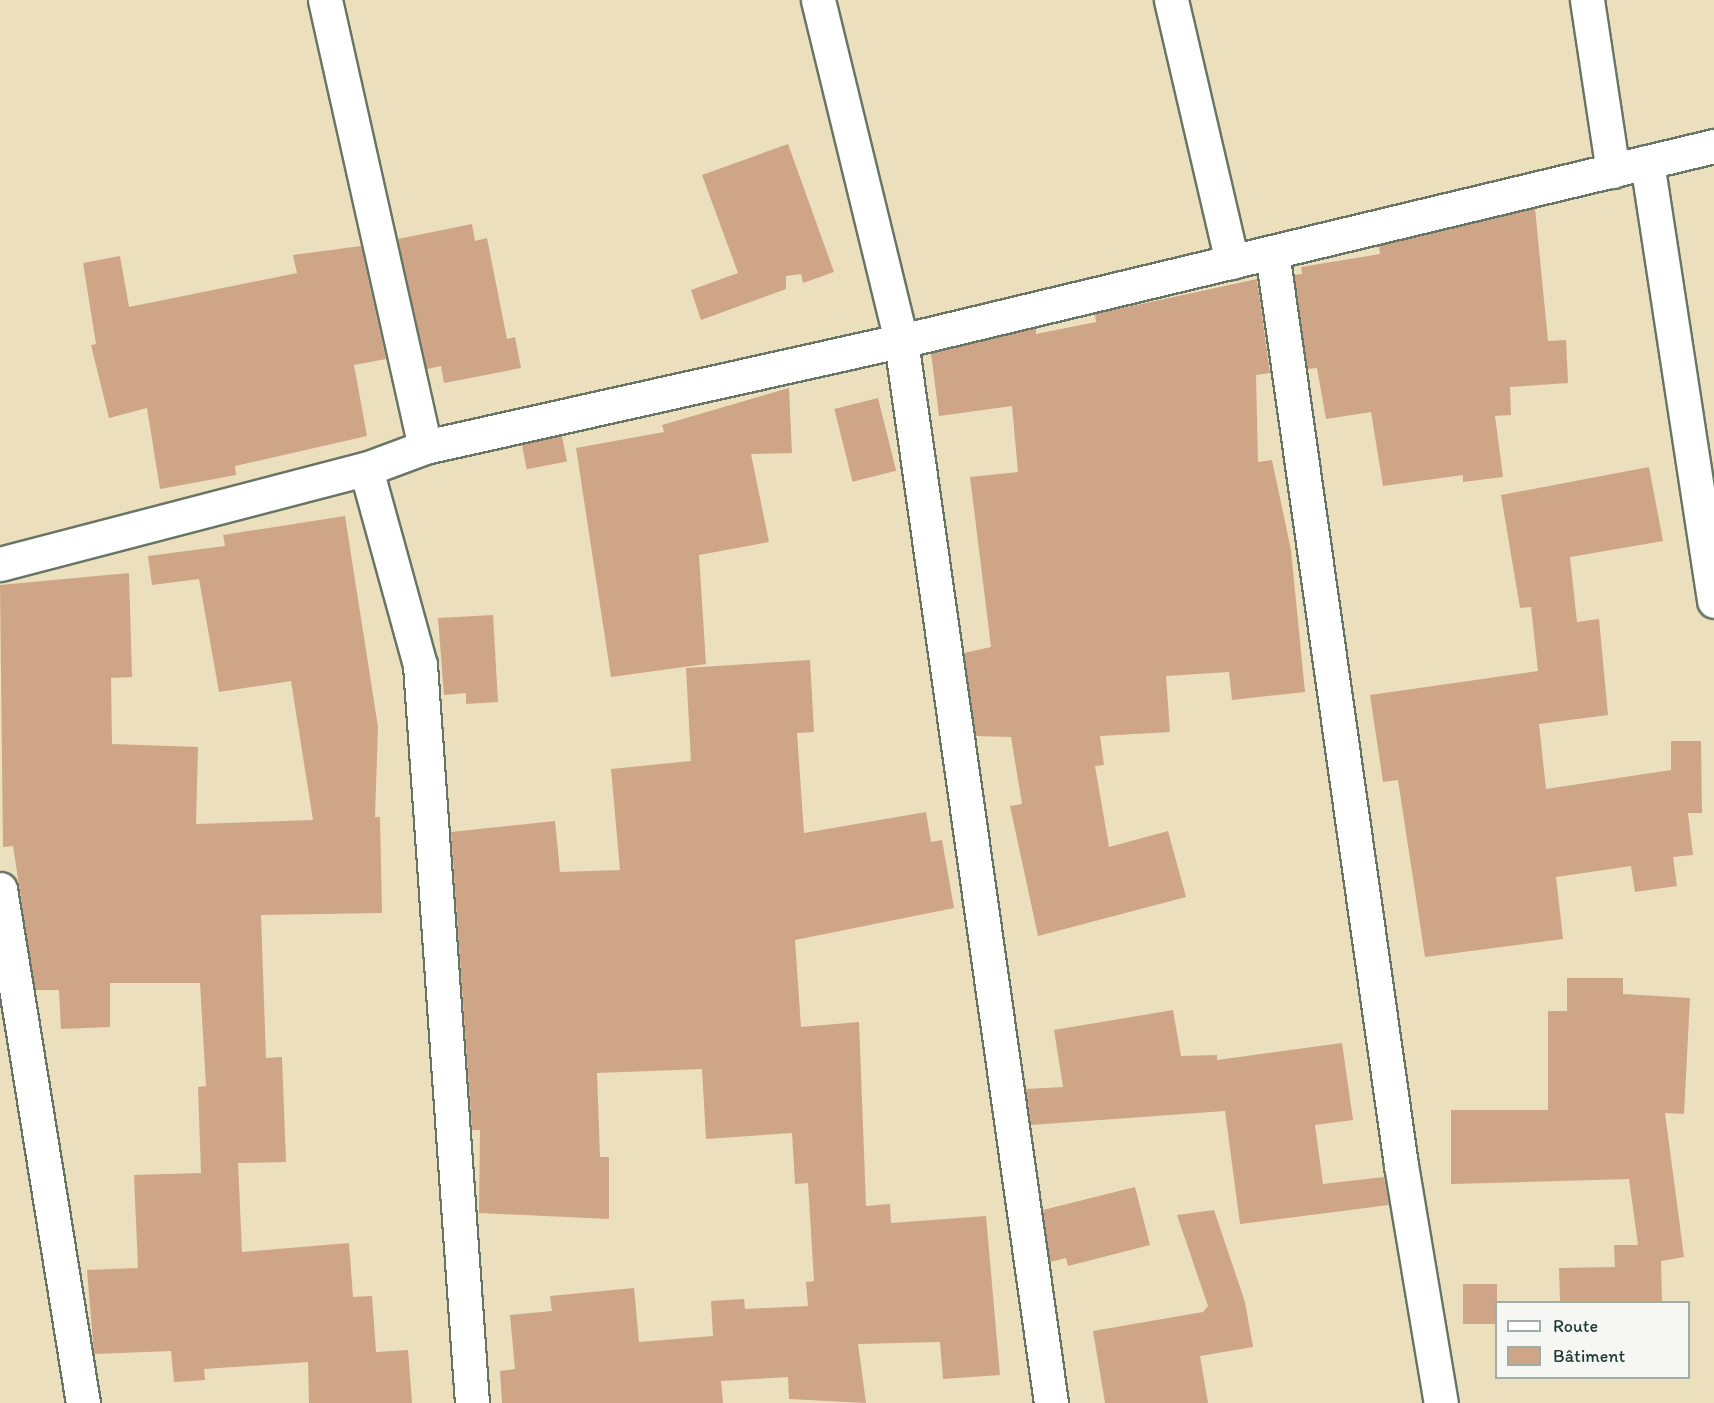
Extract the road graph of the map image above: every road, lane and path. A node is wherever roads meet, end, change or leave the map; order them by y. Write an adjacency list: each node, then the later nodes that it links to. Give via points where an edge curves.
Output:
1 (325, 0): 11 (street)
2 (818, 0): 10 (street)
3 (1171, 0): 9 (street)
4 (1587, 0): 7 (street)
5 (1714, 146): 6 (street)
6 (1647, 162): 7 (street); 14 (street)
7 (1613, 171): 8 (street)
8 (1272, 252): 9 (street); 19 (street, via 1400,1153)
9 (1232, 262): 10 (street)
10 (901, 340): 11 (street); 18 (street)
11 (425, 447): 12 (street)
12 (366, 469): 13 (street); 17 (street, via 420,665)
13 (0, 564)
14 (1714, 601)
15 (0, 889): 16 (street)
16 (83, 1403)
17 (472, 1403)
18 (1052, 1403)
19 (1441, 1403)

